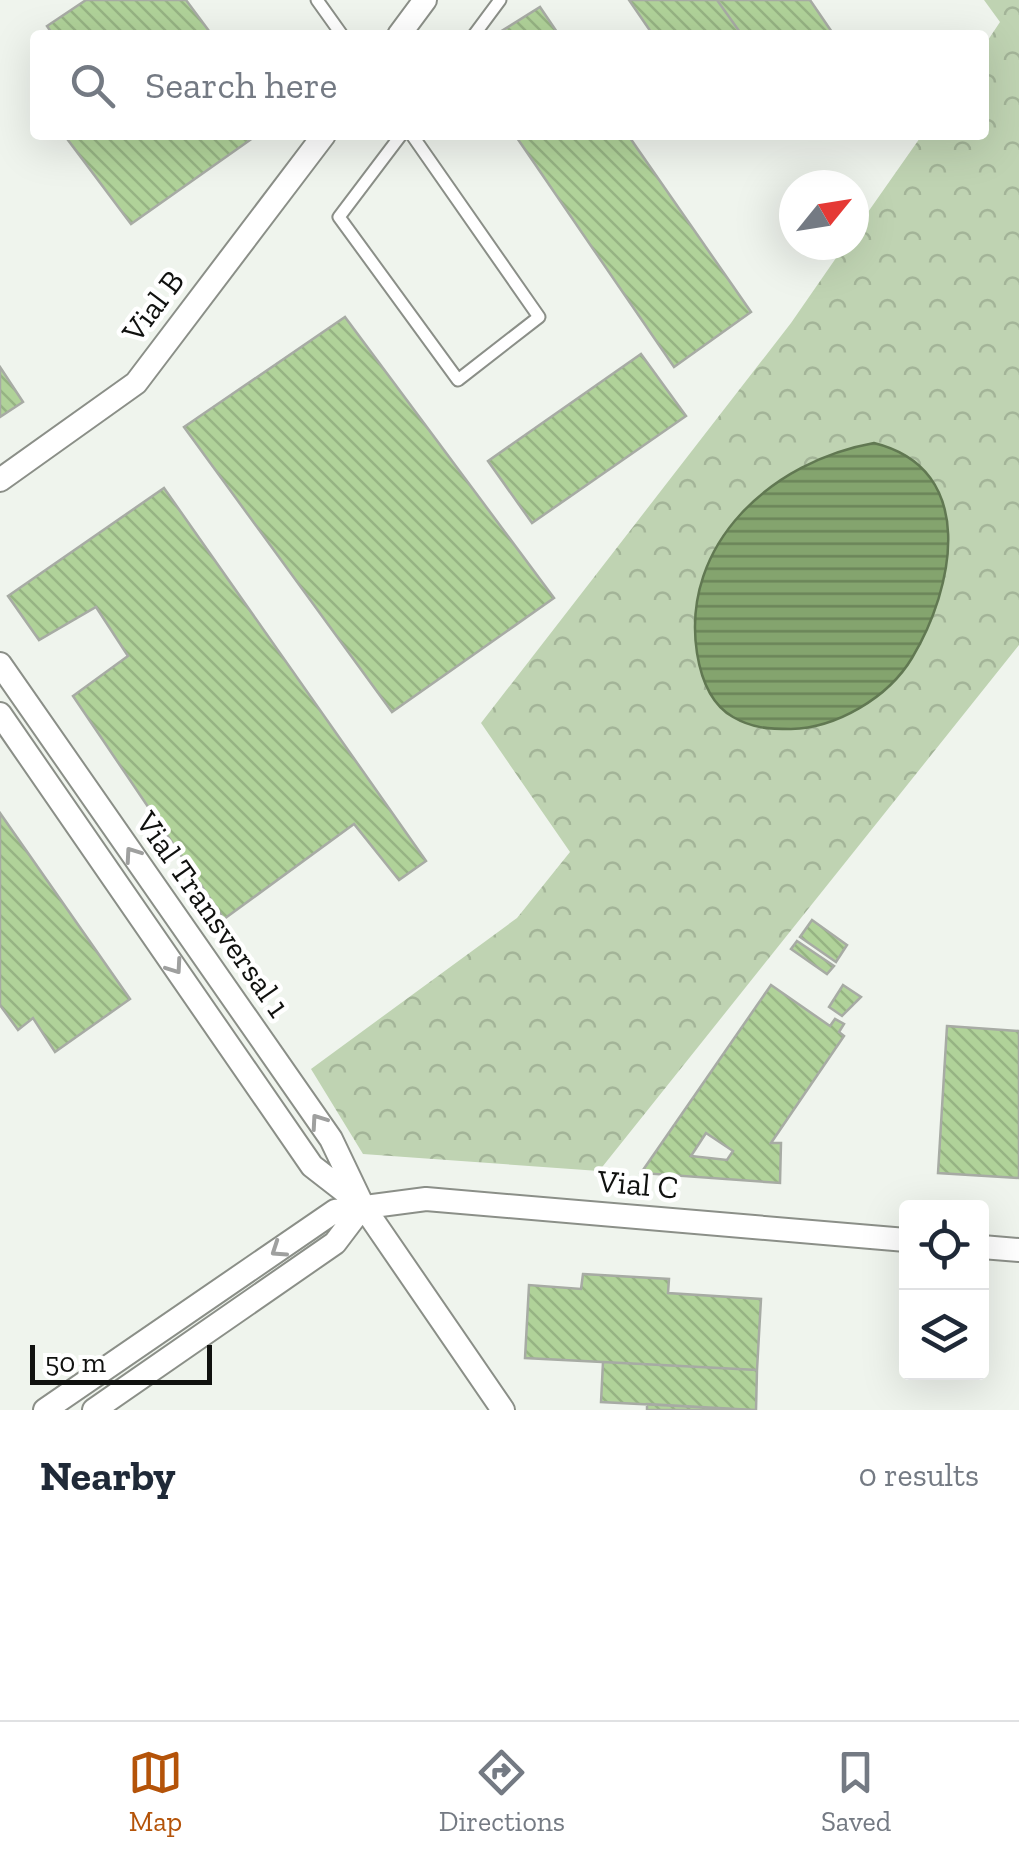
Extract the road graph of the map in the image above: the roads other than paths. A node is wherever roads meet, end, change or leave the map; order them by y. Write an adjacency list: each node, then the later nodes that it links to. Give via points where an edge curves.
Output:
1 (317, 0): 4 (lane)
2 (425, 0): 5 (street)
3 (500, 0): 6 (lane)
4 (338, 30)
5 (403, 30)
6 (478, 30)
7 (320, 140): 10 (street, Vial B, via 136,383)
8 (397, 140): 9 (lane, via 339,218 458,380 539,317)
9 (415, 140)
10 (0, 480)
11 (0, 664): 13 (street, Vial Transversal 1, one-way to 11, via 330,1139)
12 (0, 714): 13 (street, Vial Transversal 1, one-way to 13, via 312,1166)
13 (363, 1206): 14 (street, Vial C, via 426,1199); 17 (street, Vial C, one-way to 17, via 335,1212); 18 (street, via 335,1244); 19 (street, Vial Transversal 1)
14 (899, 1239)
15 (989, 1248): 16 (street)
16 (1019, 1250)
17 (45, 1410)
18 (94, 1410)
19 (503, 1410)

